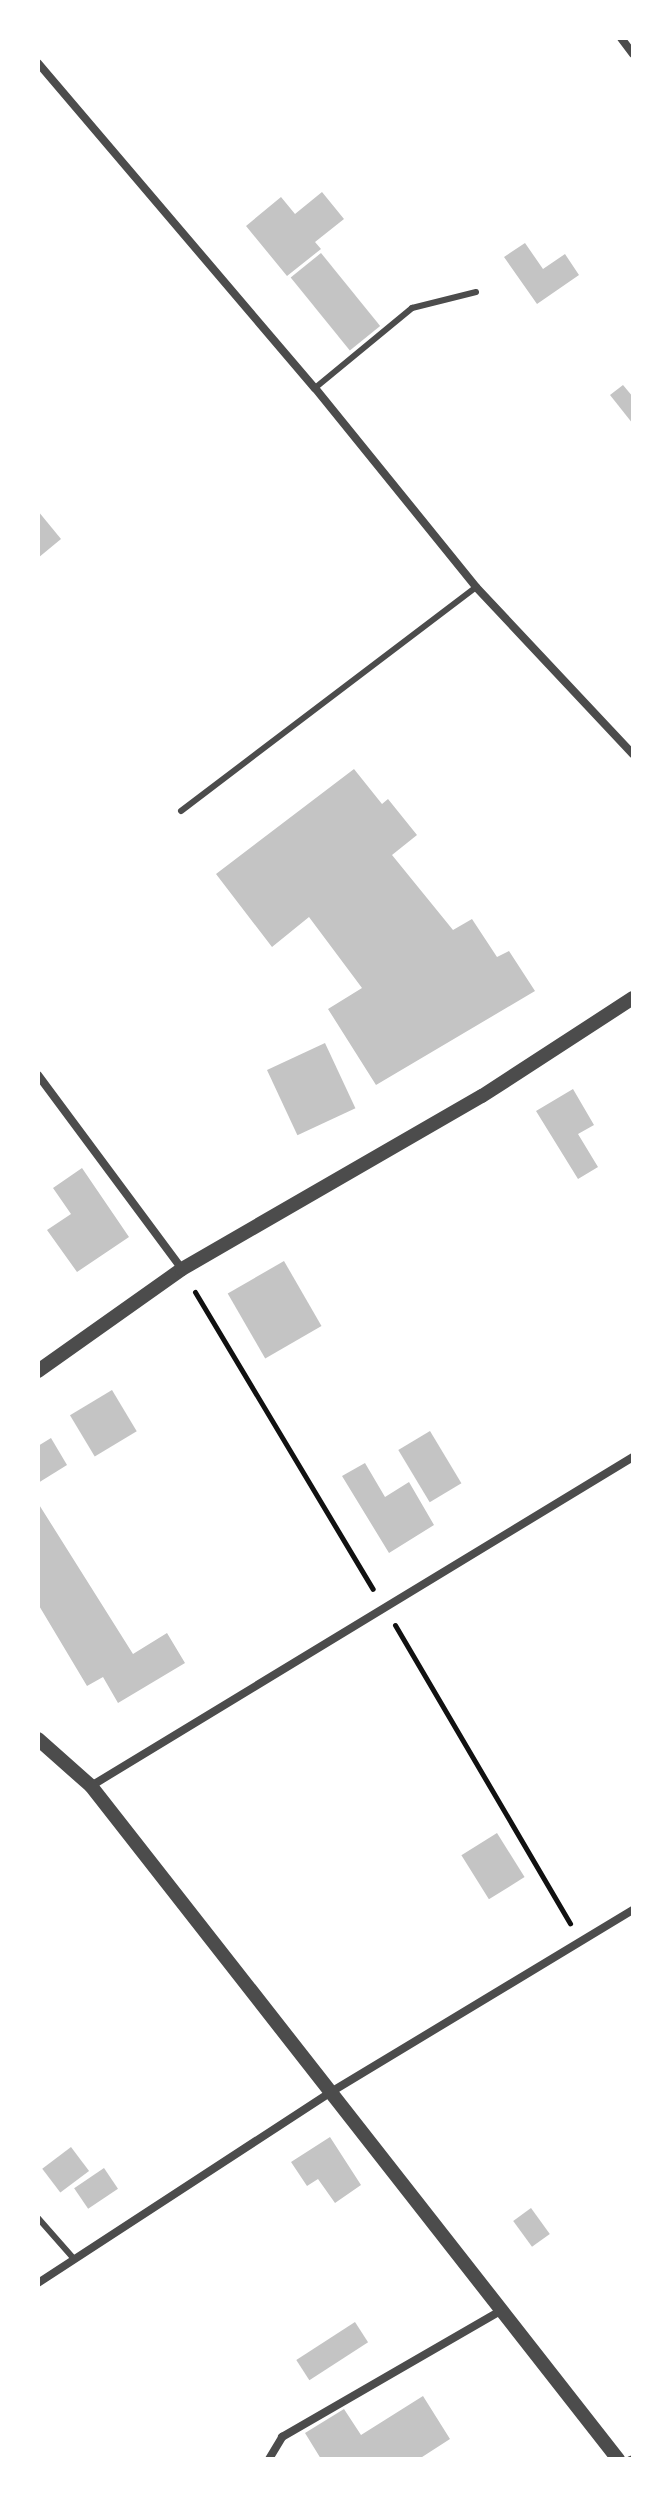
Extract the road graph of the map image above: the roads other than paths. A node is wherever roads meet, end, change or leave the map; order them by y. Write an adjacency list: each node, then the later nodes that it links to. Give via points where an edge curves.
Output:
1 (621, 38): 2 (street)
2 (633, 54)
3 (38, 63): 5 (street)
4 (476, 292): 5 (lane, via 412,308)
5 (315, 388): 6 (street)
6 (476, 587): 7 (street); 8 (lane)
7 (633, 754)
8 (181, 811)
9 (633, 998): 11 (street, via 482,1096)
10 (38, 1075): 11 (street)
11 (182, 1269): 12 (street)
12 (38, 1371)
13 (633, 1457): 15 (street)
14 (38, 1739): 15 (street)
15 (91, 1786): 17 (street)
16 (633, 1910): 17 (street)
17 (331, 2092): 19 (street); 21 (street)
18 (38, 2218): 19 (lane)
19 (74, 2259): 20 (street)
20 (38, 2283)
21 (502, 2310): 22 (street, via 282,2437); 23 (street)
22 (269, 2459)
23 (618, 2459)

